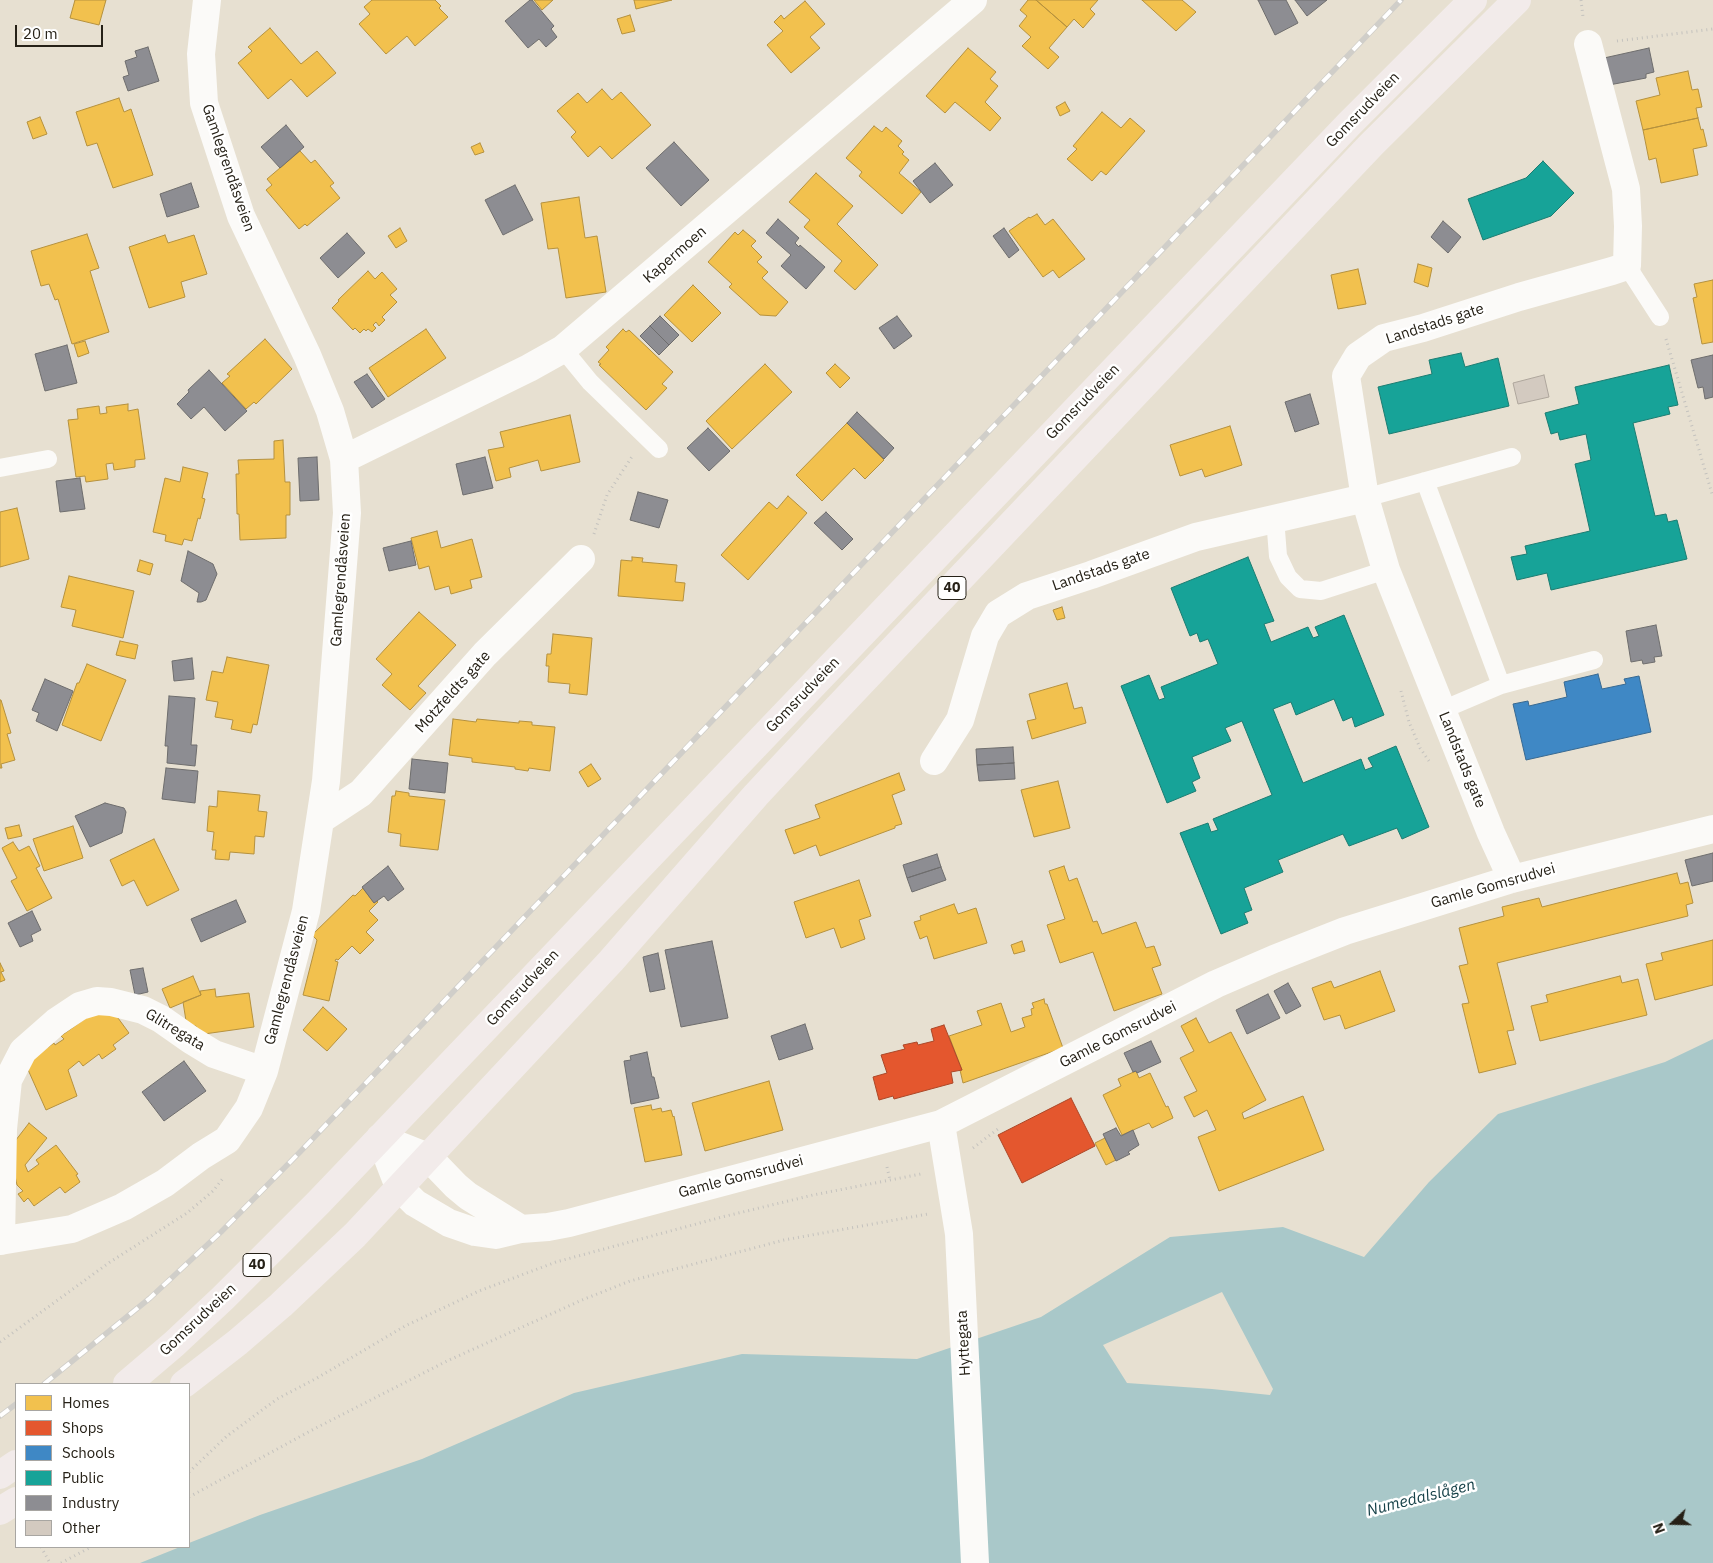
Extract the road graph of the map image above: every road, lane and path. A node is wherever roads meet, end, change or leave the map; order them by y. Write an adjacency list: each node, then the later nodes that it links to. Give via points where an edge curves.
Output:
1 (973, 0): 9 (street, Kapermoen)
2 (1474, 0): 31 (main road, Gomsrudveien / 40, via 1342,131)
3 (1517, 0): 34 (main road, Gomsrudveien / 40, via 1364,152 756,794 611,961)
4 (209, 1): 14 (street, Gamlegrendåsveien, via 201,54 204,103 241,216 307,355 330,411)
5 (1713, 29): 6 (path)
6 (1588, 44): 7 (street, via 1626,189)
7 (1627, 266): 8 (lane); 18 (street, Landstads gate, via 1384,338 1358,356 1346,376)
8 (1660, 317): 17 (path)
9 (563, 349): 10 (lane, via 590,382); 14 (street, Kapermoen)
10 (646, 436): 11 (lane); 20 (path, via 607,495 596,531)
11 (659, 449)
12 (1512, 456): 16 (lane)
13 (48, 459): 15 (lane)
14 (344, 459): 26 (street, Gamlegrendåsveien, via 347,513 326,782)
15 (0, 468)
16 (1425, 481): 18 (lane); 23 (lane)
17 (1713, 497)
18 (1365, 498): 19 (street, Landstads gate); 21 (street, Landstads gate)
19 (1275, 518): 21 (lane, via 1278,556 1288,577 1300,589 1321,591); 25 (street, Landstads gate, via 1196,537 1027,596 998,614 985,636 960,720)
20 (581, 559): 26 (street, Motzfeldts gate, via 485,654 361,793)
21 (1386, 570): 24 (street, Landstads gate)
22 (1594, 660): 23 (lane)
23 (1501, 685): 24 (lane)
24 (1442, 710): 28 (street, Landstads gate)
25 (934, 761)
26 (320, 820): 29 (street, Gamlegrendåsveien, via 306,911)
27 (1713, 829): 28 (street, Gamle Gomsrudvei)
28 (1512, 879): 30 (street, Gamle Gomsrudvei, via 1345,931 1274,959 1216,984)
29 (264, 1071): 32 (street, Gamlegrendåsveien, via 249,1108); 39 (street, Glitregata, via 214,1054 143,1010 97,1001 80,1006 56,1022 23,1052 8,1080 3,1128)
30 (941, 1124): 35 (street, Hyttegata); 38 (street, Gamle Gomsrudvei, via 578,1220)
31 (380, 1138): 34 (street); 36 (street, Gamle Gomsrudvei); 41 (main road, Gomsrudveien / 40, via 251,1271)
32 (227, 1140): 33 (street, Gamlegrendåsveien); 40 (path, via 236,1151 231,1168 214,1191)
33 (201, 1156): 39 (street, Glitregata, via 165,1183 123,1207 72,1229)
34 (428, 1158): 36 (main road, Gomsrudveien / 40); 38 (street, via 468,1196)
35 (949, 1164): 44 (path, via 934,1172 813,1195 722,1217 556,1262 479,1291 404,1326 277,1399 226,1436); 53 (street, Hyttegata, via 959,1234)
36 (399, 1187): 38 (street, Gamle Gomsrudvei, via 415,1202 449,1223 475,1232 496,1235); 42 (main road, Gomsrudveien / 40, via 355,1235 282,1305)
37 (938, 1212): 46 (path, via 784,1240 630,1281 447,1361)
38 (521, 1229)
39 (1, 1241)
40 (0, 1342)
41 (128, 1383)
42 (185, 1383)
43 (15, 1465): 45 (main road)
44 (190, 1471)
45 (0, 1474)
46 (190, 1496)
47 (15, 1502): 48 (main road)
48 (0, 1511)
49 (42, 1548): 51 (path)
50 (89, 1548): 52 (path)
51 (50, 1563)
52 (61, 1563)
53 (975, 1563)

